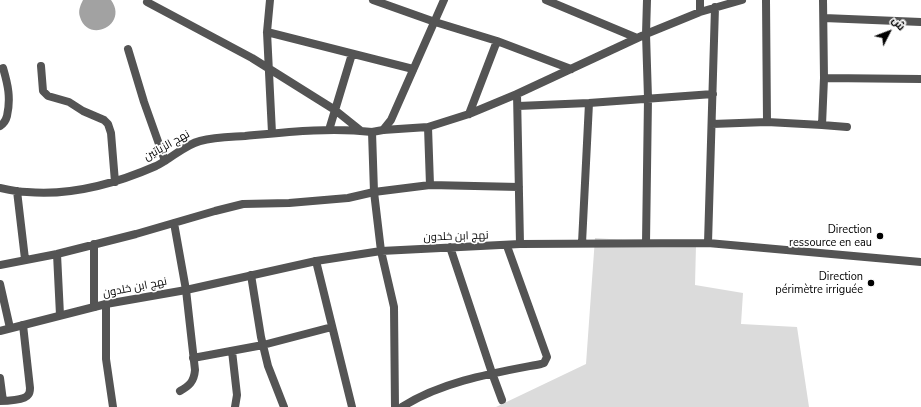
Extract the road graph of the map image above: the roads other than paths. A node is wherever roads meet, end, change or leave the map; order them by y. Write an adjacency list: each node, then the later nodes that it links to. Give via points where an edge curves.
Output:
1 (270, 0): 16 (street)
2 (373, 0): 14 (street)
3 (444, 0): 14 (street)
4 (546, 0): 18 (street)
5 (647, 0): 17 (street)
6 (700, 0): 12 (street)
7 (742, 0): 11 (street, نهج الزياتين)
8 (766, 0): 36 (street)
9 (824, 0): 13 (street)
10 (147, 2): 24 (street)
11 (715, 7): 12 (street, نهج الزياتين); 30 (street)
12 (700, 12): 17 (street, نهج الزياتين)
13 (824, 18): 15 (street); 27 (street)
14 (435, 22): 19 (street); 26 (street)
15 (921, 22)
16 (267, 32): 21 (street); 24 (street)
17 (646, 34): 18 (street, نهج الزياتين); 31 (street)
18 (638, 38): 25 (street, نهج الزياتين)
19 (497, 41): 25 (street); 35 (street)
20 (128, 49): 47 (street)
21 (352, 54): 26 (street); 34 (street)
22 (41, 66): 48 (street, via 45,94 68,102 109,125 112,133)
23 (3, 68): 39 (street, via 10,97 6,120)
24 (268, 69): 34 (street); 46 (street)
25 (571, 69): 29 (street, نهج الزياتين)
26 (413, 70): 44 (street, via 395,112)
27 (824, 78): 28 (street); 38 (street)
28 (921, 79)
29 (517, 94): 33 (street); 35 (street, نهج الزياتين)
30 (713, 94): 31 (street); 37 (street)
31 (648, 98): 32 (street); 56 (street)
32 (589, 103): 33 (street); 55 (street)
33 (518, 106): 50 (street)
34 (335, 110): 42 (street); 43 (street)
35 (469, 114): 40 (street, نهج الزياتين)
36 (767, 122): 37 (street); 38 (street)
37 (712, 124): 57 (street)
38 (822, 125): 41 (street)
39 (0, 126)
40 (428, 127): 44 (street, نهج الزياتين); 49 (street)
41 (847, 127)
42 (329, 130): 43 (street, نهج الزياتين); 46 (street, نهج الزياتين)
43 (360, 130): 45 (street, نهج الزياتين)
44 (383, 130): 45 (street, نهج الزياتين)
45 (372, 132): 53 (street)
46 (272, 133): 47 (street, نهج الزياتين, via 199,141)
47 (165, 161): 48 (street, نهج الزياتين)
48 (115, 182): 52 (street, نهج الزياتين, via 82,190)
49 (430, 185): 50 (street); 53 (street)
50 (519, 187): 59 (street)
51 (0, 188): 52 (street, نهج الزياتين)
52 (17, 191): 64 (street)
53 (374, 192): 54 (street, via 348,198 243,204); 62 (street)
54 (174, 223): 58 (street); 70 (street)
55 (582, 243): 56 (street, نهج ابن خلدون); 59 (street, نهج ابن خلدون)
56 (646, 243): 57 (street, نهج ابن خلدون)
57 (708, 243): 66 (street, نهج ابن خلدون)
58 (94, 244): 63 (street); 72 (street)
59 (520, 244): 60 (street, نهج ابن خلدون)
60 (507, 246): 61 (street, نهج ابن خلدون); 81 (street, via 547,357 542,364)
61 (450, 247): 62 (street, نهج ابن خلدون); 81 (street)
62 (381, 251): 65 (street, نهج ابن خلدون); 90 (street, via 394,307)
63 (57, 254): 64 (street); 73 (street)
64 (25, 259): 67 (street)
65 (316, 262): 68 (street, نهج ابن خلدون); 75 (street)
66 (921, 262)
67 (0, 265)
68 (251, 275): 70 (street, نهج ابن خلدون); 78 (street)
69 (0, 284): 76 (street)
70 (186, 290): 71 (street, نهج ابن خلدون); 80 (street)
71 (106, 304): 72 (street, نهج ابن خلدون); 86 (street, via 106,359)
72 (94, 307): 73 (street, نهج ابن خلدون)
73 (60, 315): 74 (street, نهج ابن خلدون)
74 (23, 325): 76 (street, نهج ابن خلدون); 85 (street, via 30,388 28,395)
75 (332, 326): 78 (street); 89 (street)
76 (10, 328): 77 (street, نهج ابن خلدون)
77 (0, 331)
78 (263, 345): 79 (street); 88 (street, via 268,366)
79 (232, 351): 80 (street); 87 (street, via 237,395)
80 (193, 358): 83 (street, via 193,381)
81 (492, 373): 84 (street); 91 (street, via 425,394)
82 (0, 378): 85 (street)
83 (180, 391)
84 (502, 400)
85 (1, 401)
86 (113, 407)
87 (235, 407)
88 (284, 407)
89 (352, 407)
90 (395, 407)
91 (402, 407)

